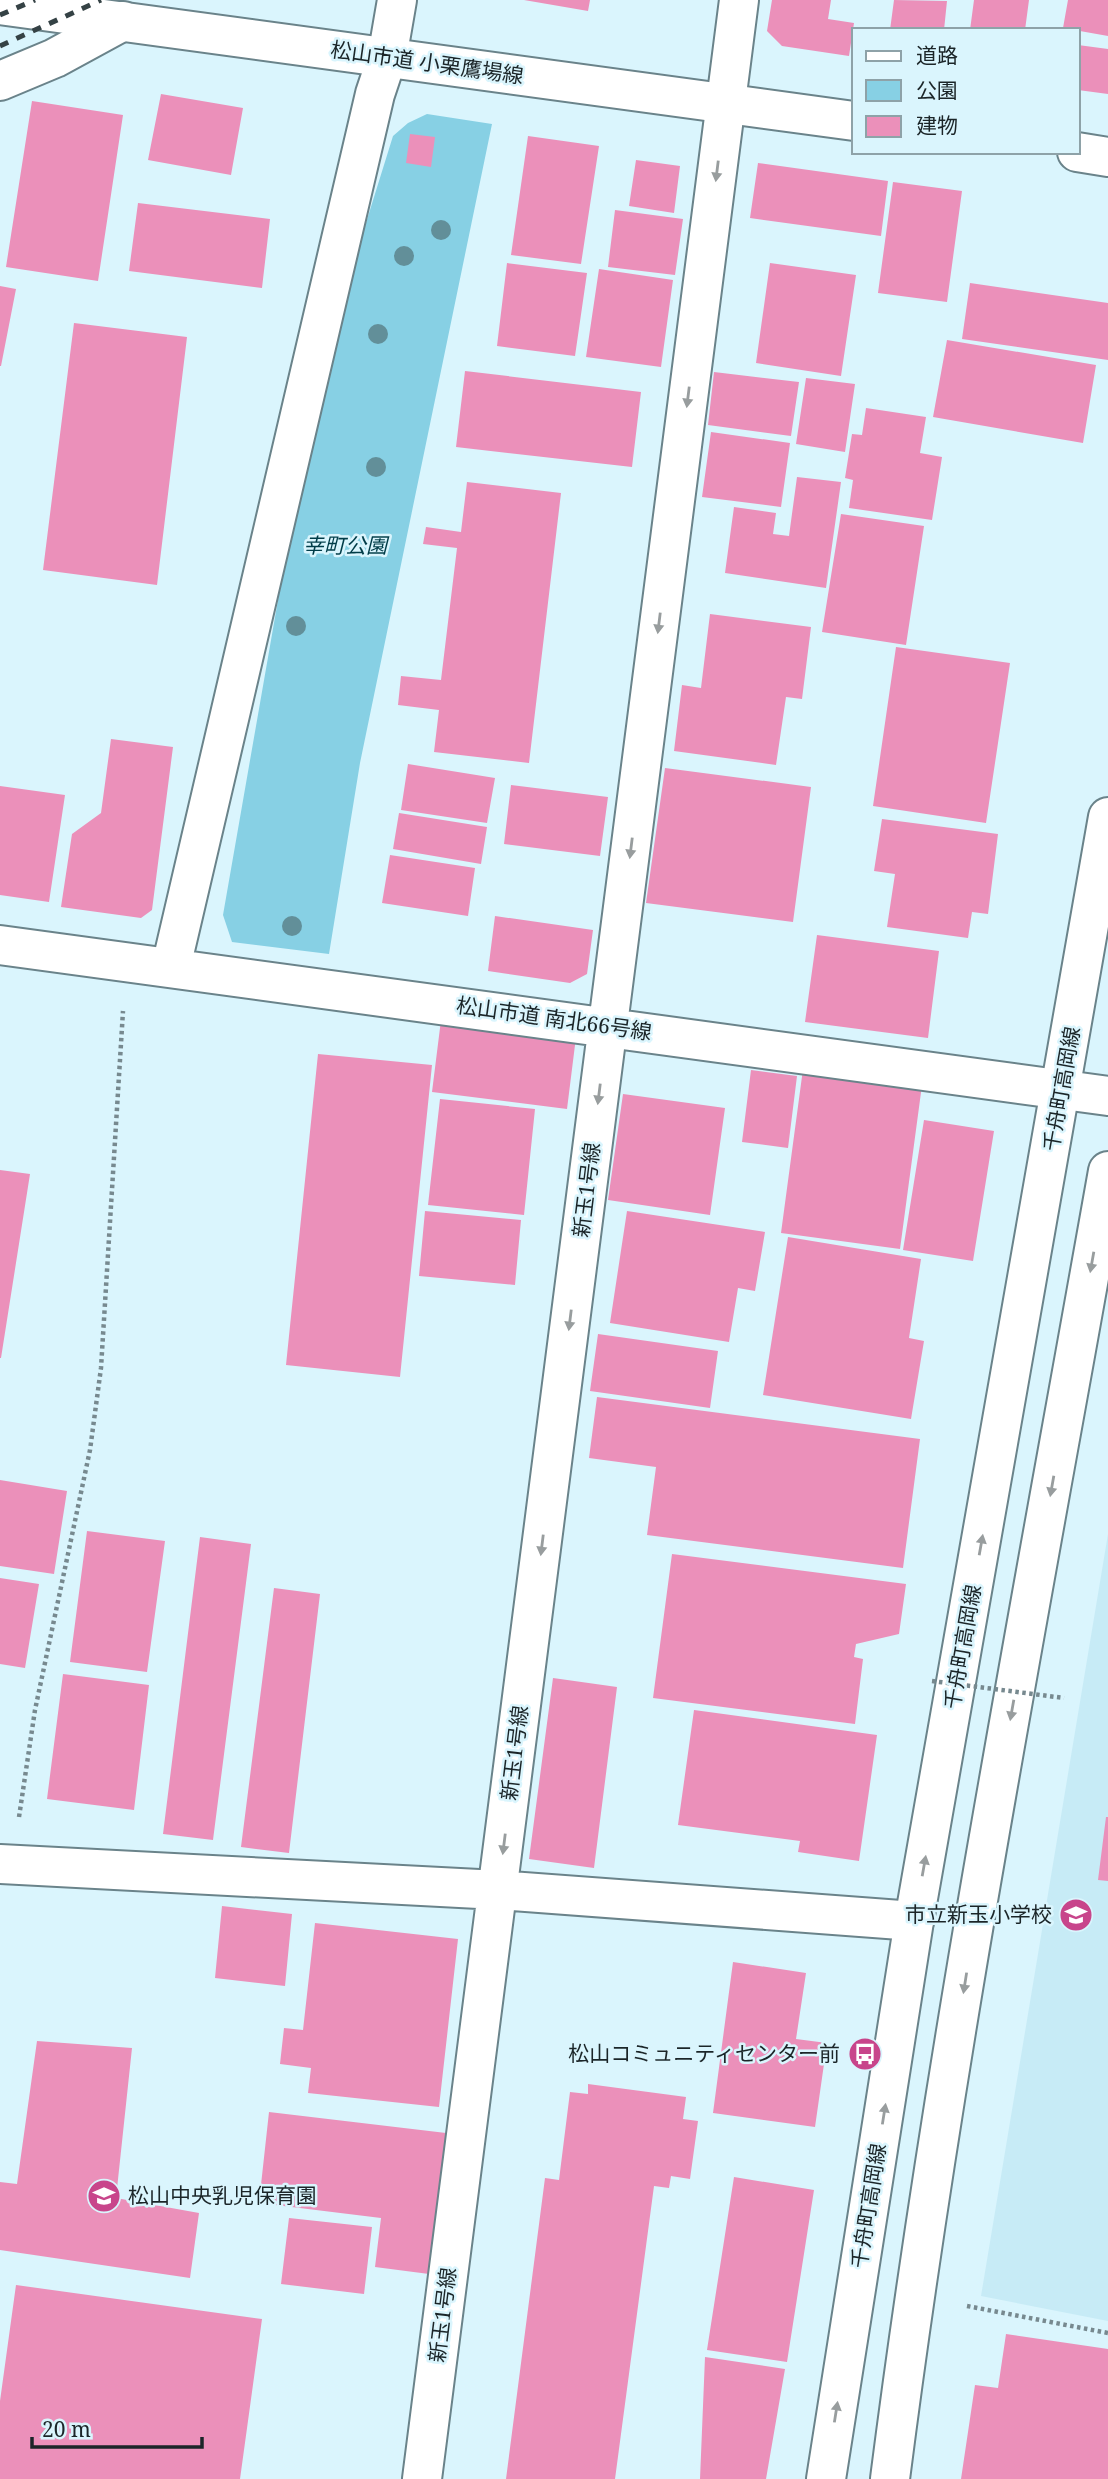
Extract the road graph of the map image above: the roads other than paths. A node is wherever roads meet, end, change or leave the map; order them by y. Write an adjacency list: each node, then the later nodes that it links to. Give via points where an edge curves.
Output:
1 (397, 0): 5 (street)
2 (739, 0): 7 (street, 新玉1号線)
3 (0, 5): 4 (street, 松山市道 小栗鷹場線)
4 (123, 21): 5 (street, 松山市道 小栗鷹場線); 6 (street)
5 (387, 58): 7 (street, 松山市道 小栗鷹場線); 13 (street)
6 (0, 81)
7 (726, 104): 8 (street, 松山市道 小栗鷹場線); 14 (street, 新玉1号線, one-way to 14)
8 (852, 121)
9 (1080, 152): 10 (street)
10 (1108, 157)
11 (1108, 817): 15 (street, 千舟町高岡線)
12 (0, 945): 13 (street, 松山市道 南北66号線)
13 (170, 967): 14 (street, 松山市道 南北66号線)
14 (608, 1026): 15 (street, 松山市道 南北66号線); 19 (street, 新玉1号線, one-way to 19)
15 (1063, 1088): 16 (street, 松山市道 南北66号線); 20 (street, 千舟町高岡線, one-way to 15)
16 (1108, 1096)
17 (1108, 1171): 21 (street, one-way to 21)
18 (6, 1865): 19 (street)
19 (498, 1890): 20 (street); 22 (street, 新玉1号線)
20 (915, 1921): 21 (street); 23 (street, 千舟町高岡線, one-way to 20)
21 (973, 1928): 24 (street, one-way to 24)
22 (422, 2479)
23 (825, 2479)
24 (890, 2479)

